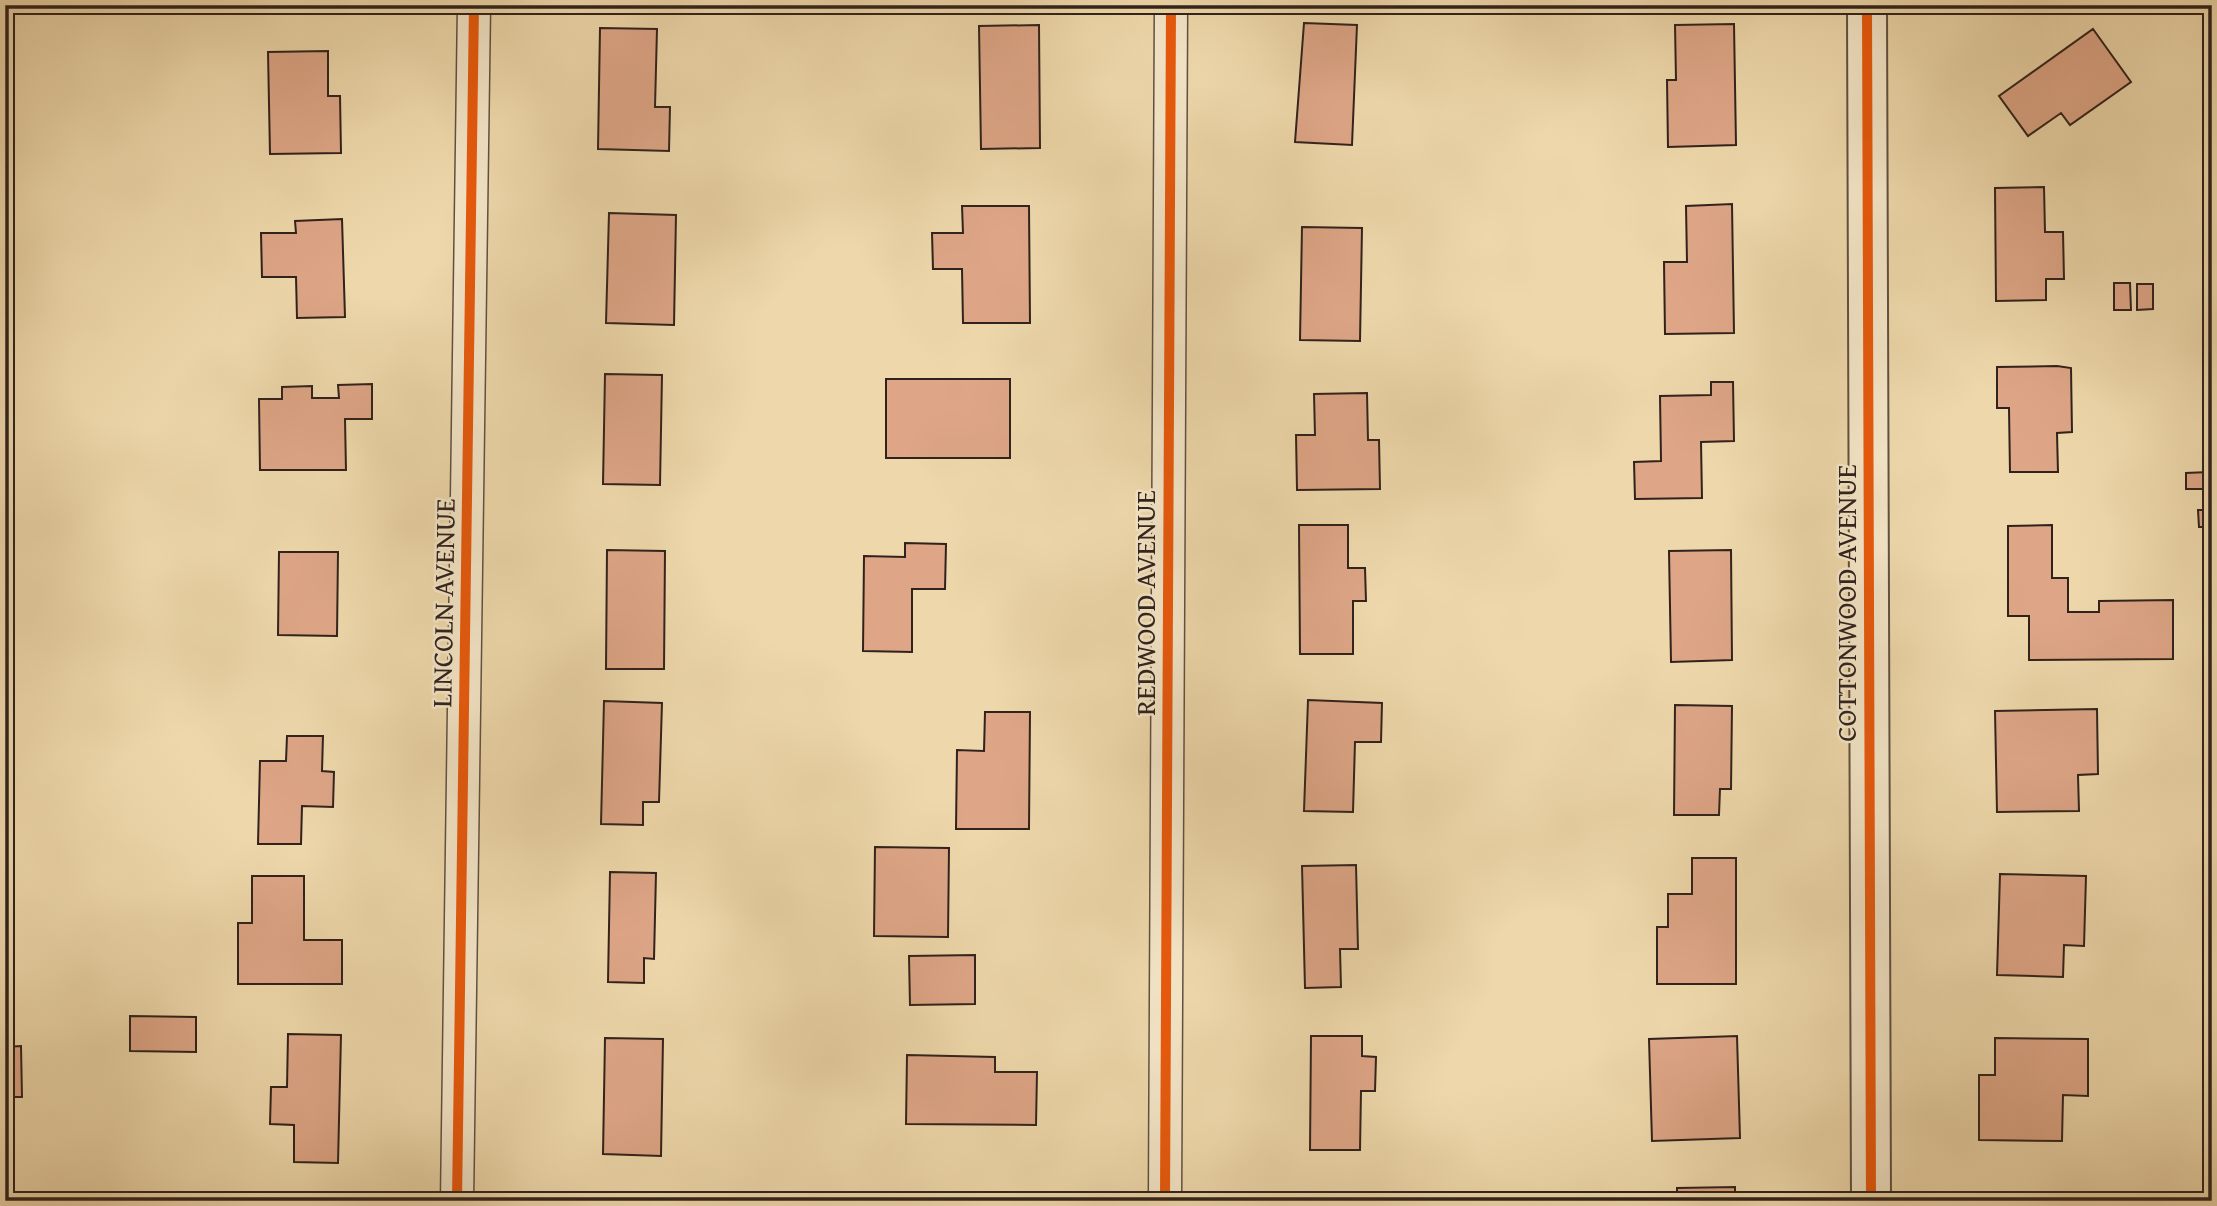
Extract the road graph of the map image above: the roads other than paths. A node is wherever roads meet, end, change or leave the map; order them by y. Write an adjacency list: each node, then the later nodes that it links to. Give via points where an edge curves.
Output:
1 (474, 5): 4 (street, LINCOLN AVENUE)
2 (1171, 5): 5 (street, REDWOOD AVENUE)
3 (1867, 5): 6 (street, COTTONWOOD AVENUE)
4 (457, 1201)
5 (1165, 1201)
6 (1871, 1201)

